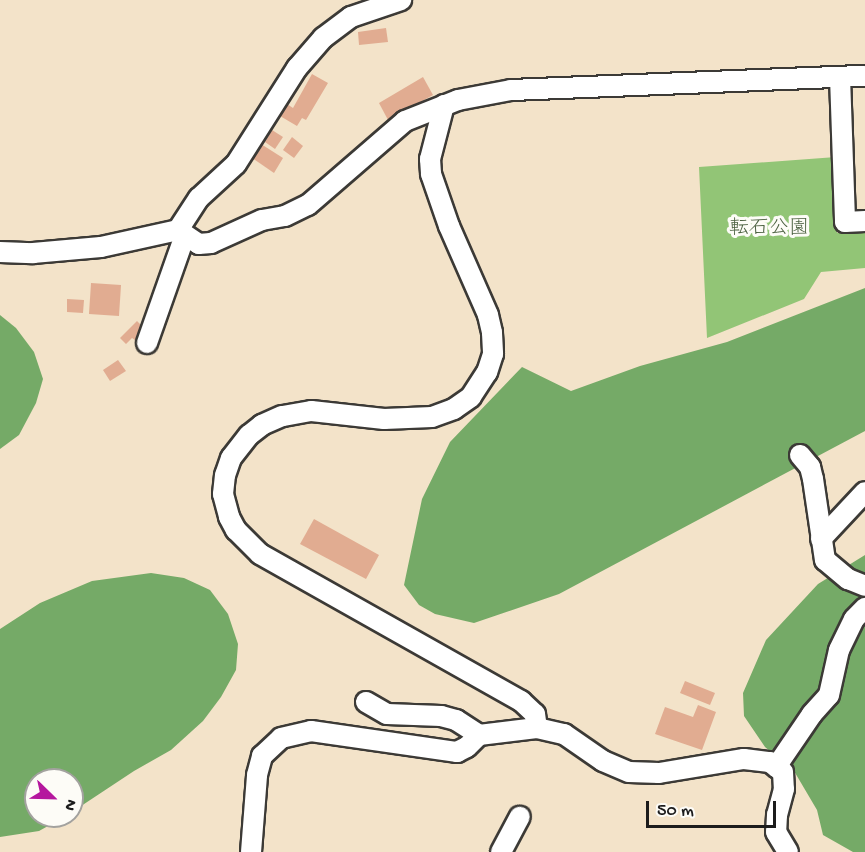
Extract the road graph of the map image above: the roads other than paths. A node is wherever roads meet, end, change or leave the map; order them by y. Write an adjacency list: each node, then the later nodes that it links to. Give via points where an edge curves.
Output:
1 (401, 0): 6 (street, via 351,17 323,38 297,68 236,164 199,198)
2 (865, 76): 3 (street)
3 (840, 77): 4 (street, via 511,90); 5 (street, via 845,222)
4 (444, 105): 6 (street, via 405,122 308,205 211,243 199,244); 15 (street, via 430,159 431,174 488,315 493,354 488,372 471,397 432,417 384,419 311,411 282,416 262,425 231,458 223,494 236,530 260,554 521,701 535,714)
5 (865, 221)
6 (182, 232): 7 (street, via 100,247 33,254); 8 (street)
7 (0, 252)
8 (147, 343)
9 (800, 455): 11 (street, via 811,472)
10 (865, 492): 11 (street)
11 (821, 539): 12 (street, via 825,560 848,579)
12 (865, 586)
13 (865, 608): 17 (street, via 854,619 839,650 829,695)
14 (366, 702): 16 (street, via 387,714 456,720)
15 (537, 728): 16 (street); 17 (street, via 564,734 603,761 629,772 659,773 744,759 770,762)
16 (479, 735): 19 (street, via 457,752 310,730 280,738 262,756)
17 (776, 767): 21 (street, via 783,772 784,789 776,832)
18 (520, 817): 20 (street)
19 (250, 852)
20 (501, 852)
21 (788, 852)

